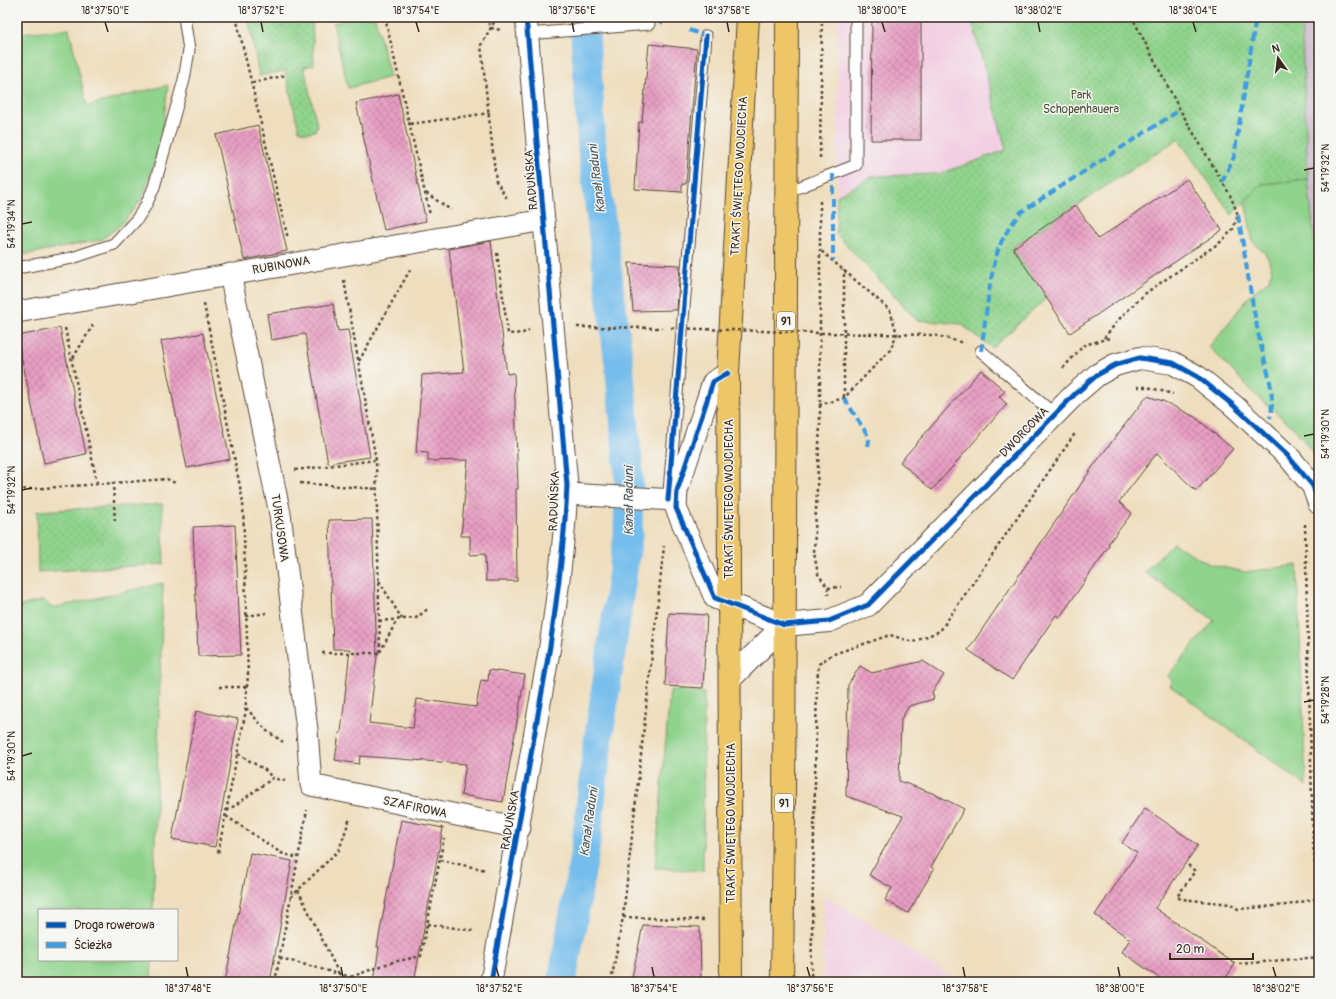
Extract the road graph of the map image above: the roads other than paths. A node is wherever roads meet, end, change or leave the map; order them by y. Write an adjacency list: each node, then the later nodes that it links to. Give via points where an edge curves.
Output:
1 (184, 17): 10 (lane, via 189,50 184,80 154,187 143,210 114,244 72,258)
2 (748, 17): 14 (main road, TRAKT ŚWIĘTEGO WOJCIECHA)
3 (787, 17): 8 (main road, 91)
4 (856, 17): 8 (lane, via 856,165)
5 (649, 24): 6 (lane, via 559,32)
6 (527, 26): 9 (street, RADUŃSKA)
7 (706, 36): 17 (lane)
8 (787, 192): 20 (main road, 91)
9 (544, 220): 11 (street, RUBINOWA); 16 (street, RADUŃSKA)
10 (17, 268)
11 (230, 274): 12 (street, RUBINOWA); 22 (street, TURKUSOWA, via 280,514)
12 (17, 312)
13 (981, 351): 15 (lane)
14 (728, 373): 17 (street, via 713,382 677,491); 19 (main road, TRAKT ŚWIĘTEGO WOJCIECHA)
15 (1055, 415): 18 (street, DWORCOWA, via 1097,375 1115,365 1140,358 1173,364 1198,377 1233,405 1288,456 1313,486); 20 (street, DWORCOWA, via 868,605 829,621)
16 (567, 494): 17 (street, RADUŃSKA); 23 (street, RADUŃSKA, via 556,608)
17 (667, 499): 19 (street, via 676,508 715,598)
18 (1319, 503)
19 (730, 604): 20 (street, DWORCOWA); 21 (main road, TRAKT ŚWIĘTEGO WOJCIECHA)
20 (784, 625): 21 (street); 26 (main road, 91)
21 (730, 678): 25 (main road, TRAKT ŚWIĘTEGO WOJCIECHA)
22 (311, 785): 23 (street, SZAFIROWA)
23 (520, 828): 24 (street, RADUŃSKA)
24 (491, 982)
25 (731, 982)
26 (782, 982)

